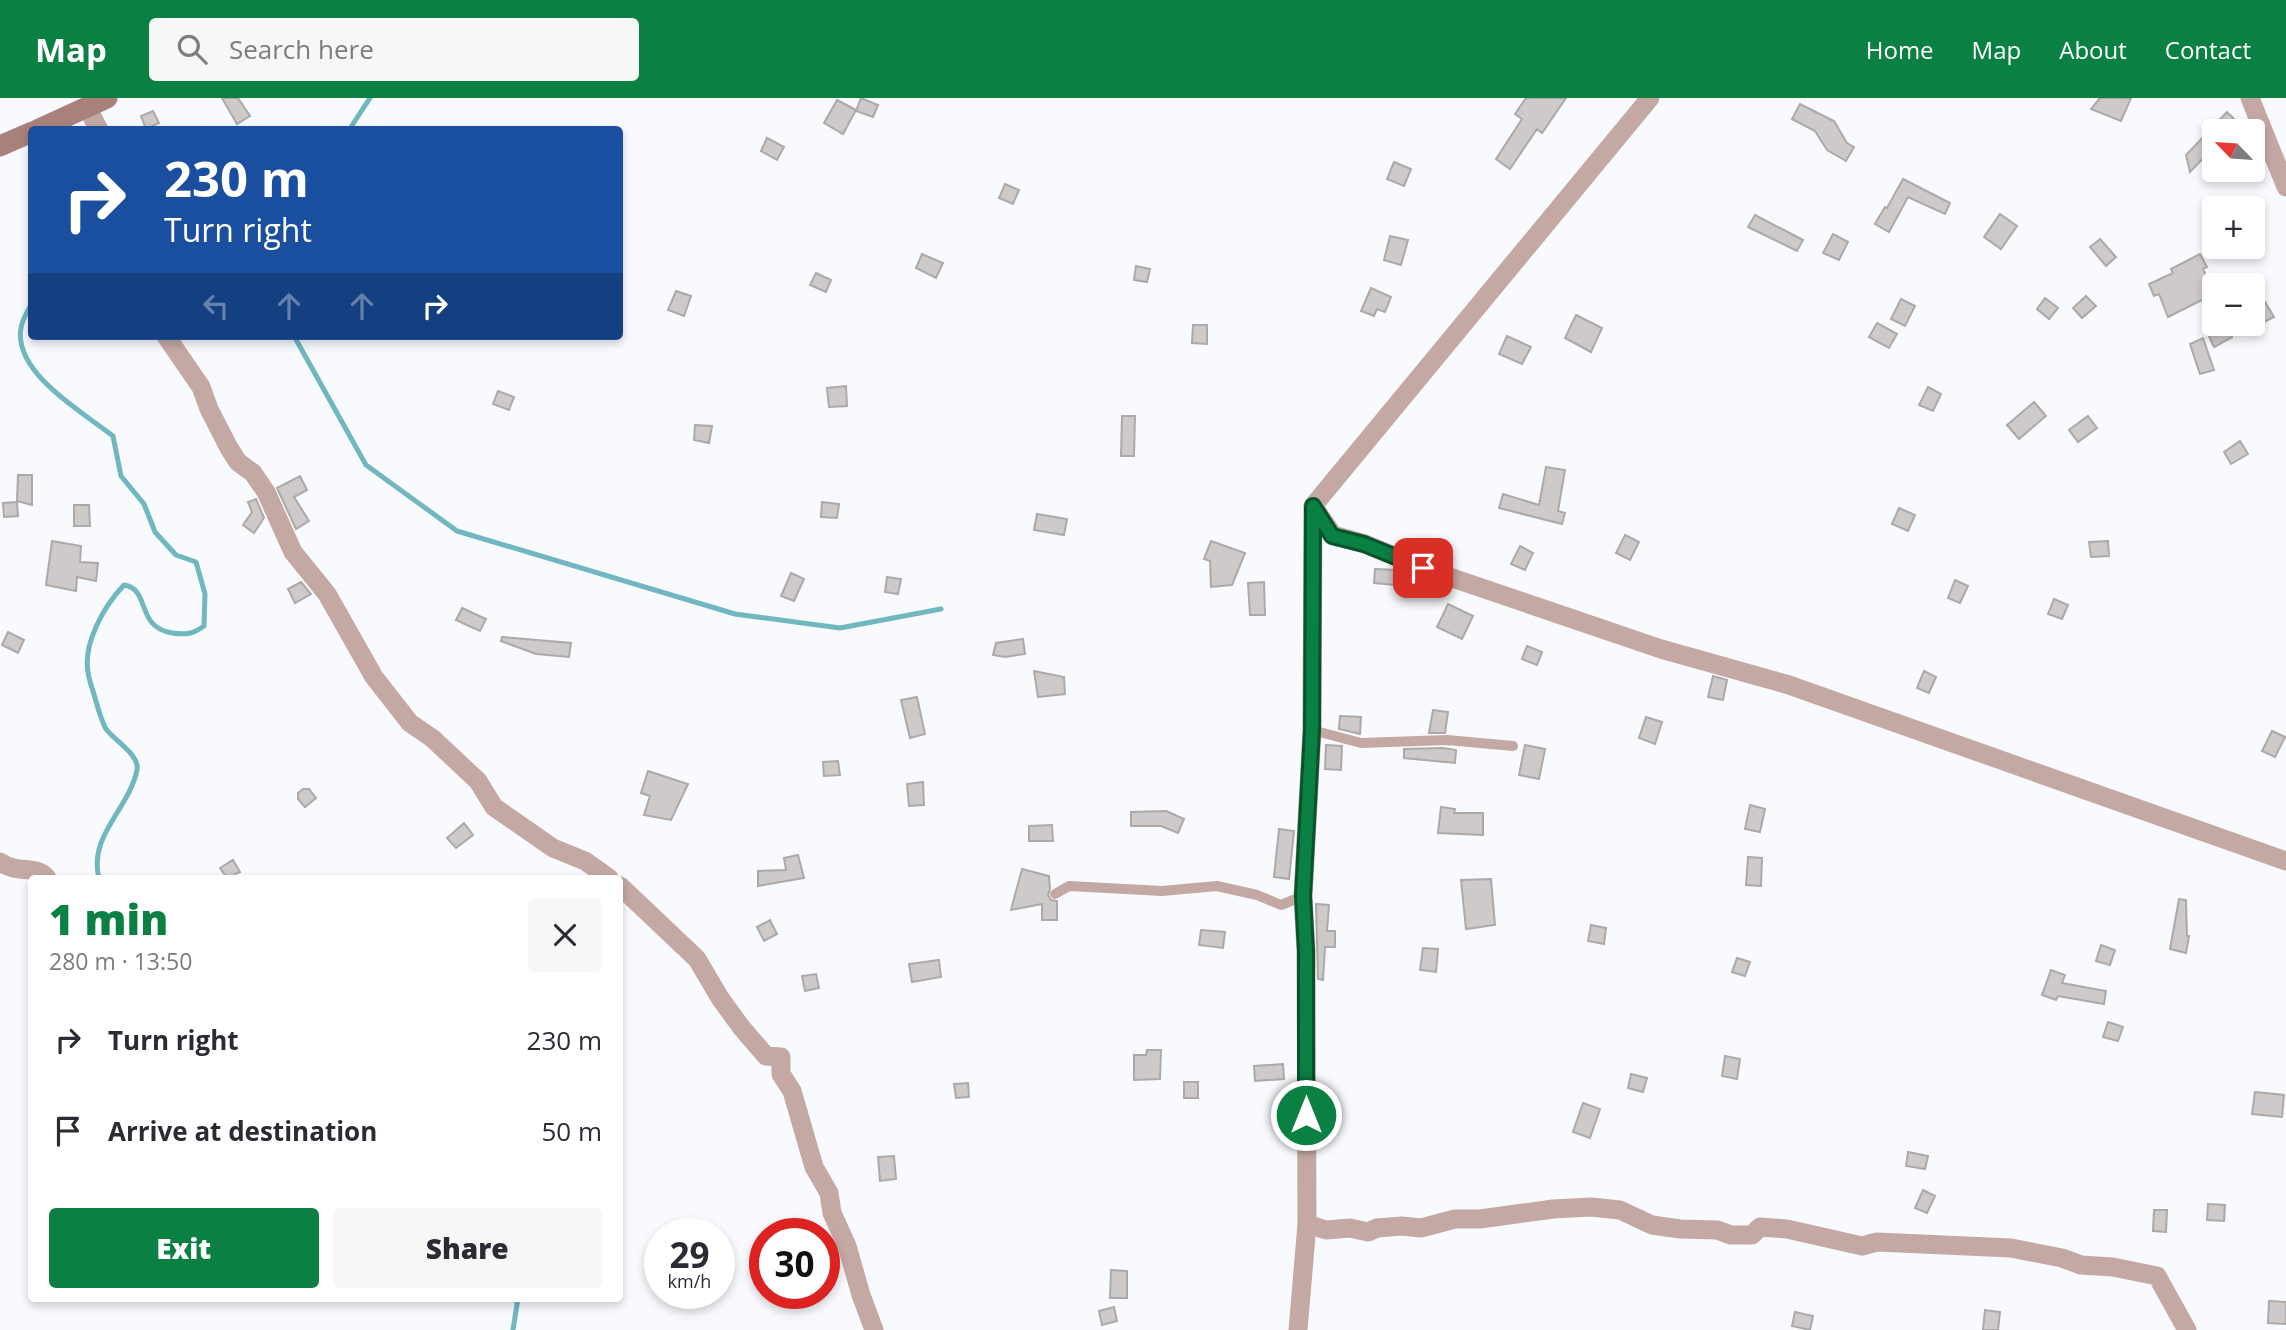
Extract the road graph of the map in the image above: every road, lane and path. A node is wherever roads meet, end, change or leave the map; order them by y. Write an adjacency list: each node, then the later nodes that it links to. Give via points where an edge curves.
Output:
1 (1650, 98): 10 (street)
2 (2250, 98): 8 (street)
3 (97, 102): 4 (street); 5 (street)
4 (46, 126)
5 (99, 126)
6 (28, 134): 7 (street)
7 (0, 146)
8 (2286, 187)
9 (169, 340): 16 (street, via 201,387 229,448 266,492 293,552 327,594 373,677 410,723 471,774 494,807 553,848)
10 (1313, 506): 11 (street); 13 (street, via 1332,536 1661,649 1789,685)
11 (1312, 730): 12 (lane, via 1361,743 1447,740); 19 (street)
12 (1513, 746)
13 (2286, 861)
14 (0, 862): 15 (street)
15 (43, 875)
16 (605, 875)
17 (623, 889): 21 (street, via 697,959 727,1008 766,1056 781,1057 782,1074 792,1091 814,1167 830,1193 832,1213 848,1246)
18 (1055, 894): 19 (lane, via 1073,886 1162,891 1217,887 1281,905)
19 (1303, 896): 20 (street)
20 (1307, 1224): 22 (street); 23 (street, via 1368,1232 1591,1207 1620,1210 1652,1225 1717,1230 1731,1236 1752,1235 1760,1227 1862,1246 1877,1242 2011,1248 2081,1265 2157,1276)
21 (874, 1330)
22 (1298, 1330)
23 (2187, 1330)

